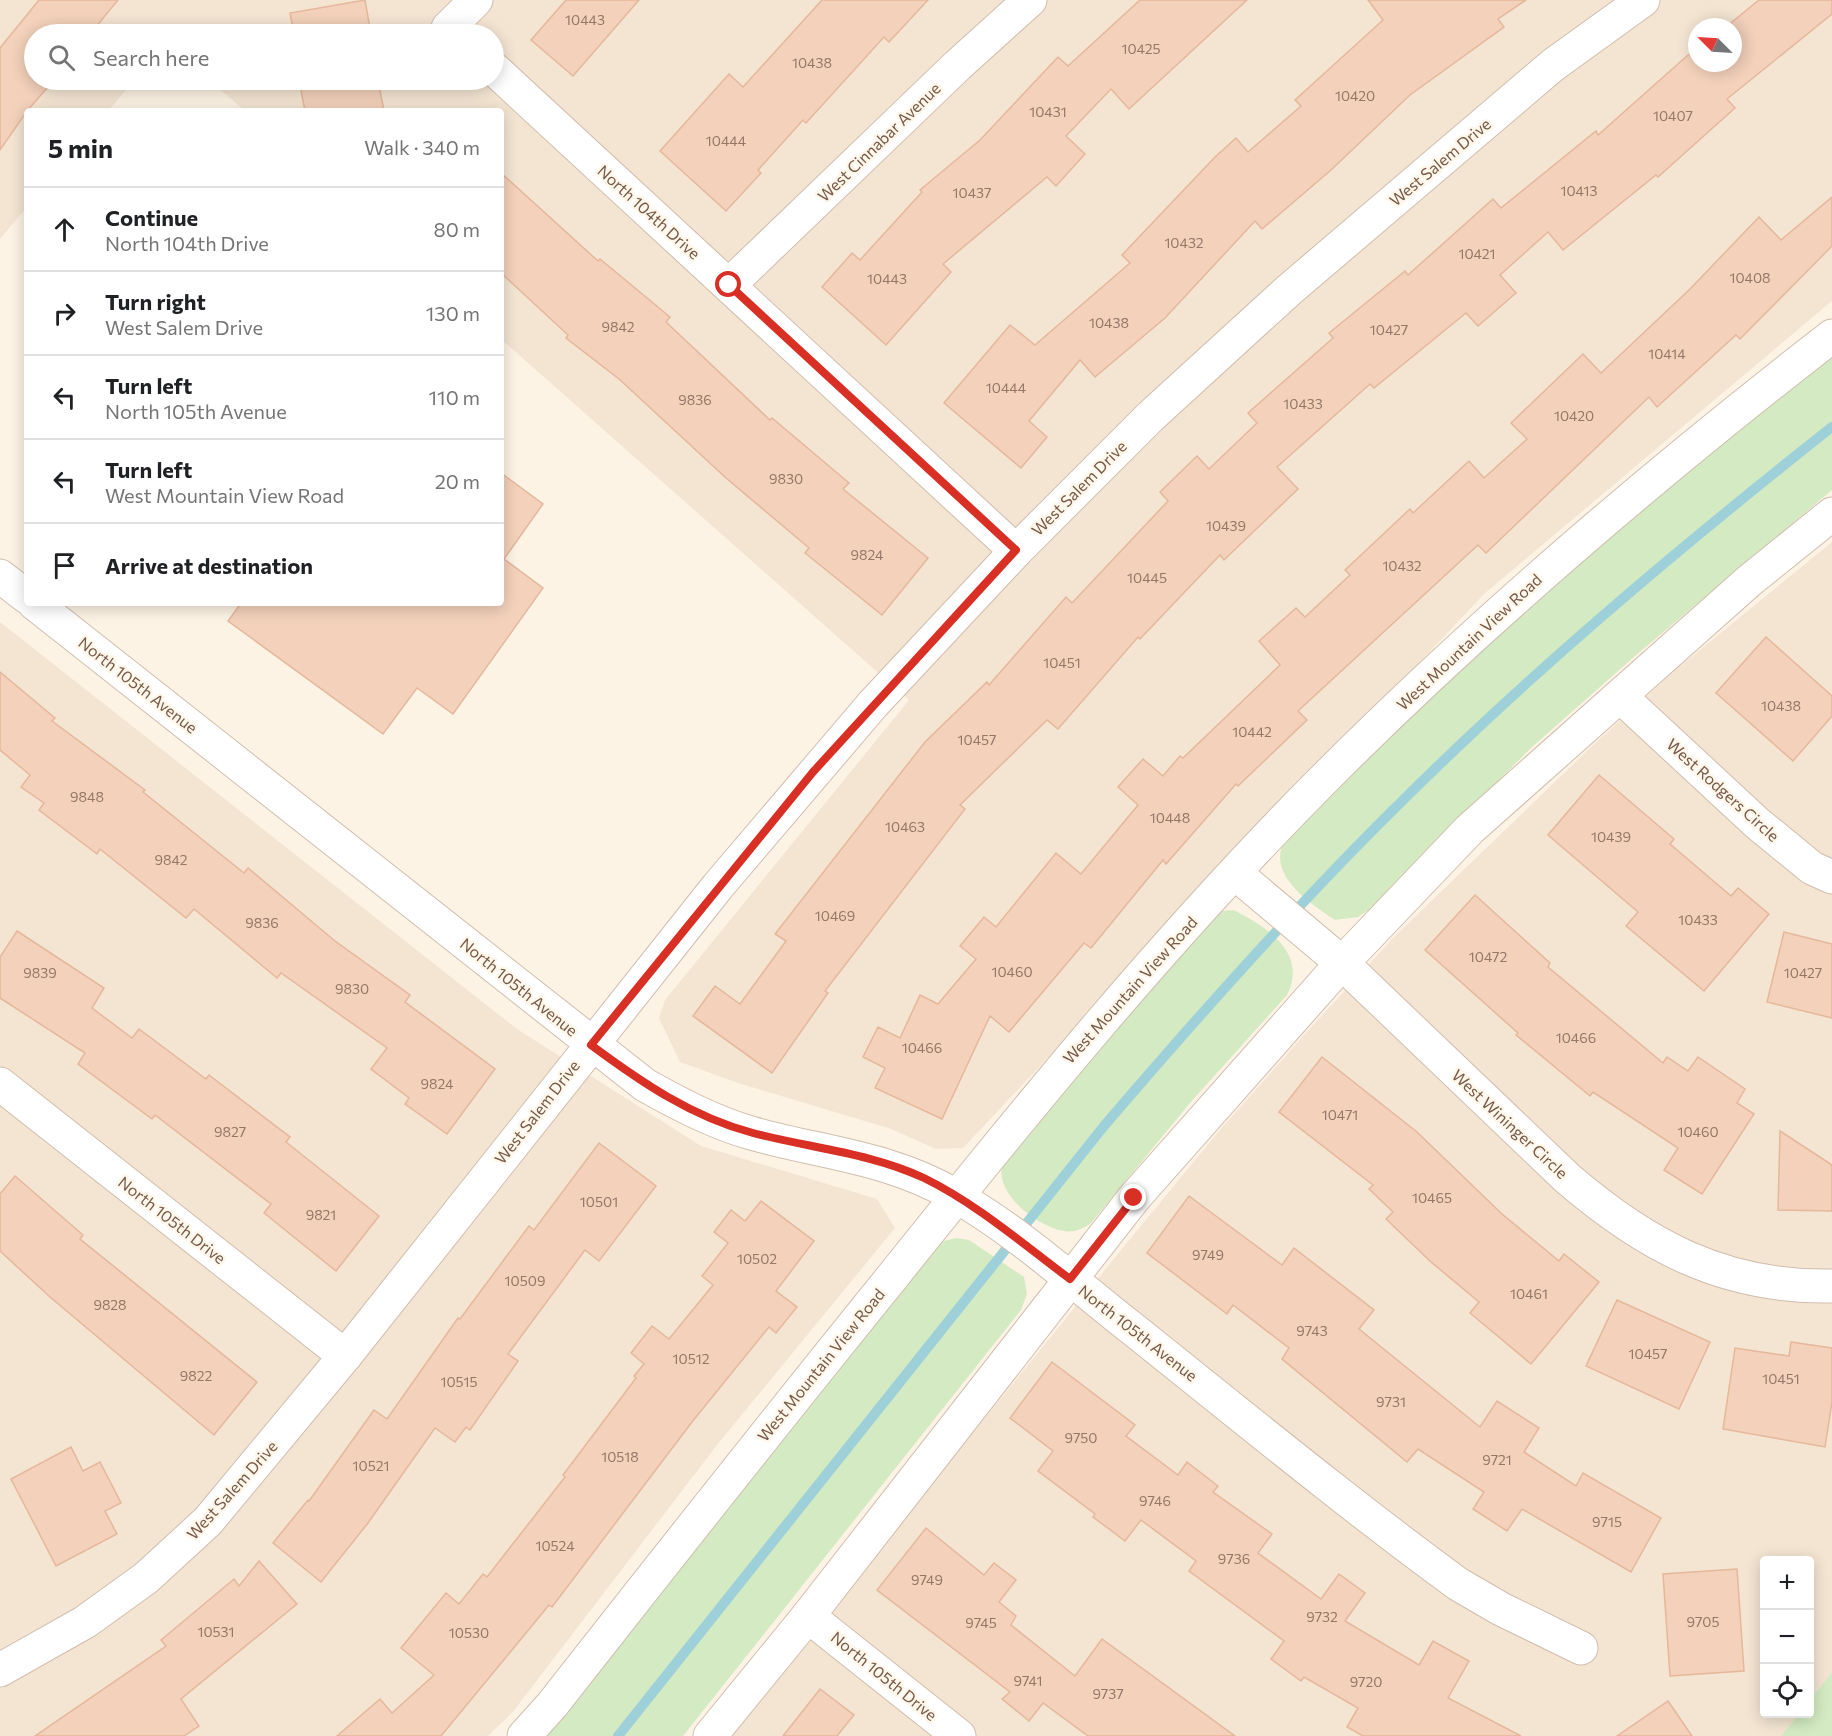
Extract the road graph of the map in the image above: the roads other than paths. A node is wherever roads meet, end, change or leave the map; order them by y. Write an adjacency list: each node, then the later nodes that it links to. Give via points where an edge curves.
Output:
1 (476, 0): 4 (street)
2 (1030, 0): 6 (street, West Cinnabar Avenue)
3 (1643, 0): 9 (street, West Salem Drive, via 1553,65 1288,290 1151,416)
4 (457, 24)
5 (504, 78): 6 (street, North 104th Drive)
6 (729, 285): 9 (street, North 104th Drive)
7 (1832, 336): 14 (street, West Mountain View Road, via 1698,441 1549,569 1411,694)
8 (1832, 514): 13 (street, via 1749,580)
9 (1016, 550): 17 (street, West Salem Drive, via 813,772)
10 (0, 576): 11 (street)
11 (24, 595)
12 (38, 606): 17 (street, North 105th Avenue)
13 (1620, 696): 15 (street, West Rodgers Circle, via 1757,823 1812,868); 16 (street, via 1470,829)
14 (1235, 873): 16 (street, West Wininger Circle); 19 (street, West Mountain View Road, via 1080,1044)
15 (1832, 877)
16 (1342, 963): 20 (street, via 1134,1198); 21 (street, West Wininger Circle, via 1567,1178 1606,1211 1662,1248 1710,1268 1802,1286)
17 (591, 1045): 19 (street, North 105th Avenue, via 645,1085 718,1121 889,1166); 22 (street, West Salem Drive)
18 (0, 1084): 22 (street, North 105th Drive)
19 (957, 1196): 20 (street, North 105th Avenue); 26 (street, West Mountain View Road)
20 (1070, 1279): 23 (street); 24 (street, North 105th Avenue, via 1458,1584)
21 (1832, 1286)
22 (345, 1356): 25 (street, West Salem Drive, via 208,1521 146,1578 85,1622)
23 (807, 1616): 27 (street); 28 (street, North 105th Drive)
24 (1581, 1648)
25 (0, 1670)
26 (524, 1736)
27 (710, 1736)
28 (959, 1736)

